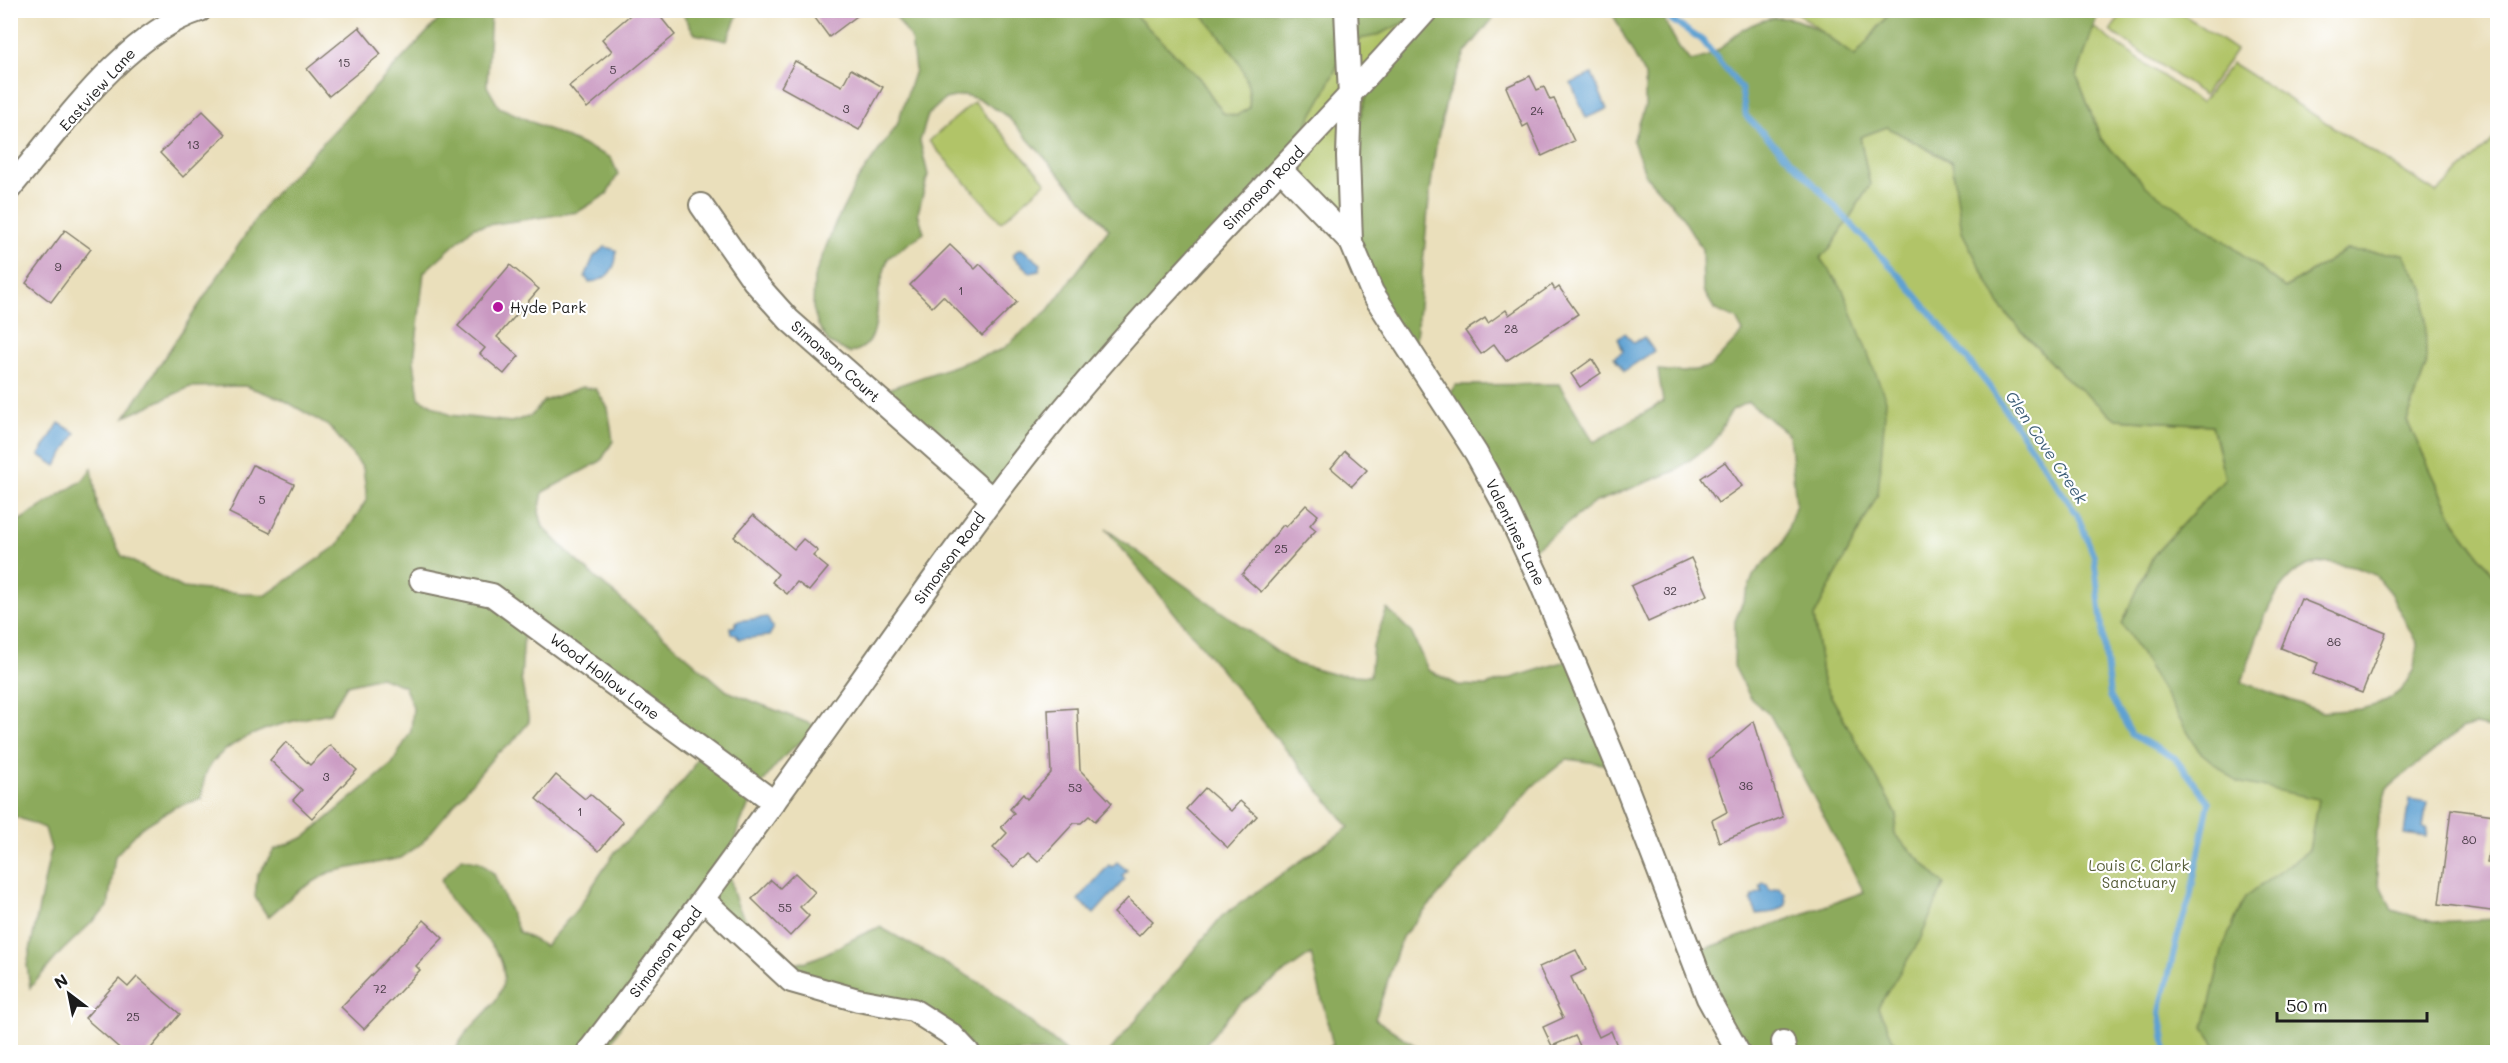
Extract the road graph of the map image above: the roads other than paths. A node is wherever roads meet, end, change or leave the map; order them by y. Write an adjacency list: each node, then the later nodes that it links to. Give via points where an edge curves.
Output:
1 (200, 10): 6 (street, Eastview Lane, via 143,39)
2 (1346, 10): 4 (street, Valentines Lane)
3 (1426, 10): 4 (street, Simonson Road)
4 (1350, 96): 5 (street, Simonson Road); 8 (street, Valentines Lane)
5 (1281, 170): 8 (street); 9 (street, Simonson Road, via 1223,228 1127,336)
6 (10, 188)
7 (701, 205): 9 (street, Simonson Court, via 754,280 789,320)
8 (1351, 242): 15 (street, Valentines Lane, via 1372,292 1476,453 1506,508 1626,786 1708,998)
9 (992, 499): 11 (street, Simonson Road)
10 (421, 580): 11 (street, Wood Hollow Lane, via 492,594)
11 (774, 802): 12 (street, Simonson Road)
12 (704, 900): 13 (street, Simonson Road); 14 (street, via 791,981 913,1010 952,1035)
13 (588, 1053)
14 (968, 1053)
15 (1738, 1053)

